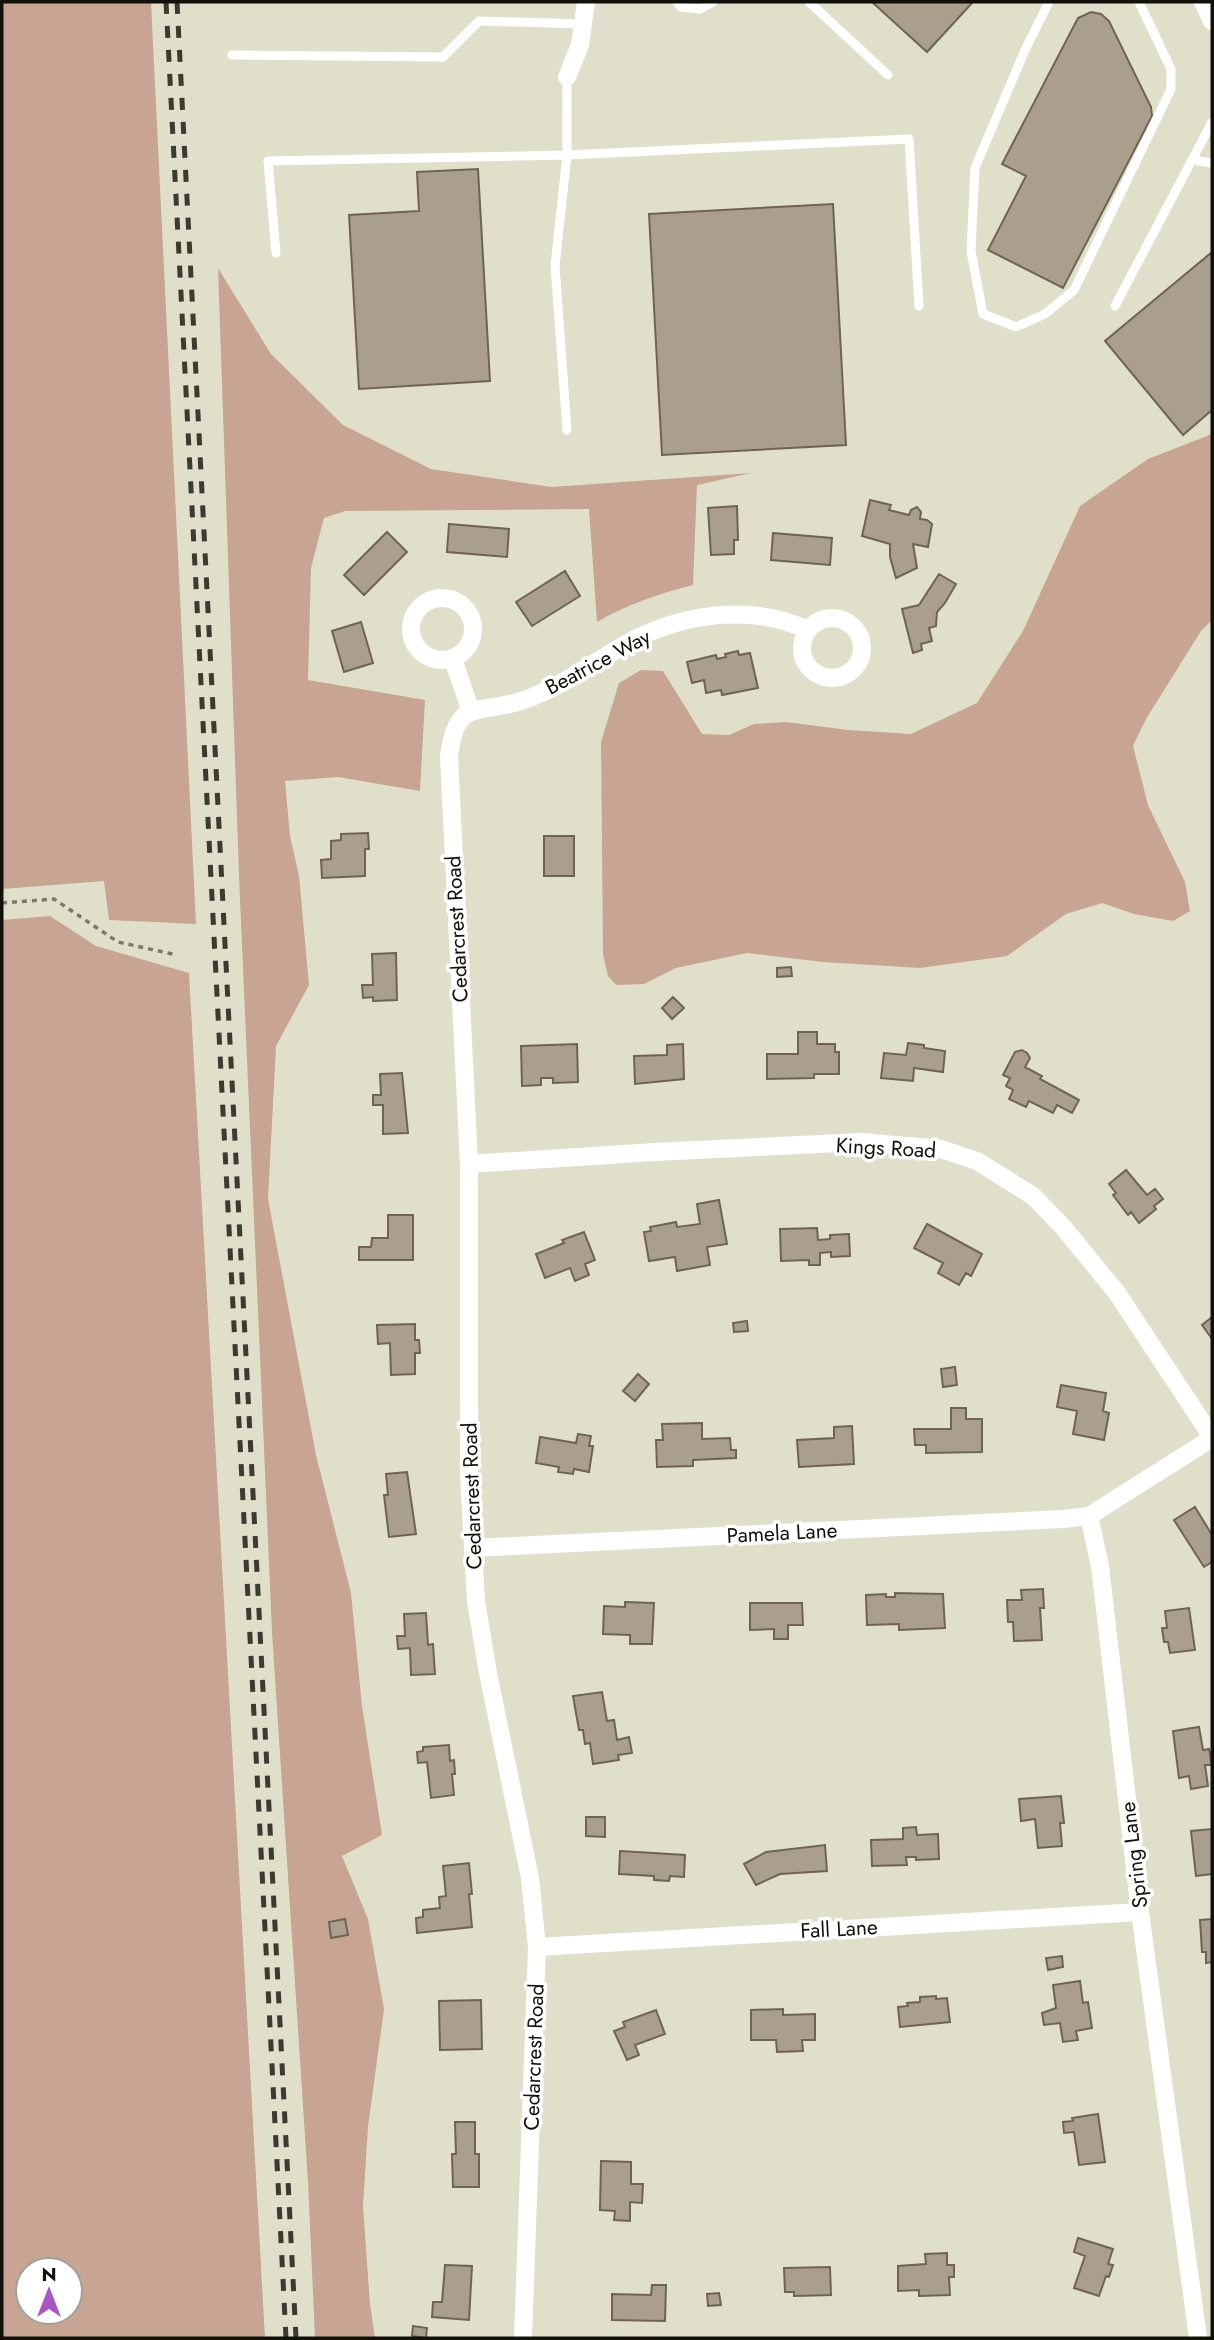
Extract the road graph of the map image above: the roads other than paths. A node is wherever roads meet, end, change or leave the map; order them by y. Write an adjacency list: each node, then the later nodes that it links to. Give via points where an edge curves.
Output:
1 (586, 2): 9 (street)
2 (677, 2): 3 (lane, via 681,7 700,9)
3 (713, 2)
4 (809, 2): 11 (lane)
5 (1049, 2): 6 (lane, via 975,168 971,251 983,314 1016,327 1045,314 1073,290 1171,89 1171,69)
6 (1139, 2)
7 (1203, 2): 8 (street)
8 (1212, 21)
9 (584, 24): 10 (lane, via 479,21 443,57); 12 (street)
10 (232, 55)
11 (888, 75)
12 (567, 77): 14 (lane)
13 (1212, 122): 15 (lane)
14 (567, 155): 17 (lane, via 268,161); 18 (lane, via 909,139); 20 (lane, via 555,266)
15 (1192, 160): 16 (lane); 19 (lane)
16 (1212, 163)
17 (276, 253)
18 (919, 306)
19 (1115, 306)
20 (567, 430)
21 (808, 630): 23 (street, Beatrice Way, via 782,619 748,614 684,622 640,637 543,692)
22 (453, 659): 23 (street)
23 (471, 712): 24 (street, Cedarcrest Road, via 459,720 452,734 449,756)
24 (470, 1164): 25 (street, Kings Road, via 862,1142 942,1149 976,1161 1033,1196 1063,1227 1117,1293); 27 (street, Cedarcrest Road)
25 (1212, 1437): 26 (street)
26 (1089, 1516): 27 (street, Pamela Lane); 28 (street, Spring Lane, via 1100,1566)
27 (474, 1548): 29 (street, Cedarcrest Road, via 488,1673 530,1878)
28 (1140, 1912): 29 (street, Fall Lane); 31 (street, Spring Lane)
29 (537, 1947): 30 (street, Cedarcrest Road)
30 (523, 2338)
31 (1198, 2338)

